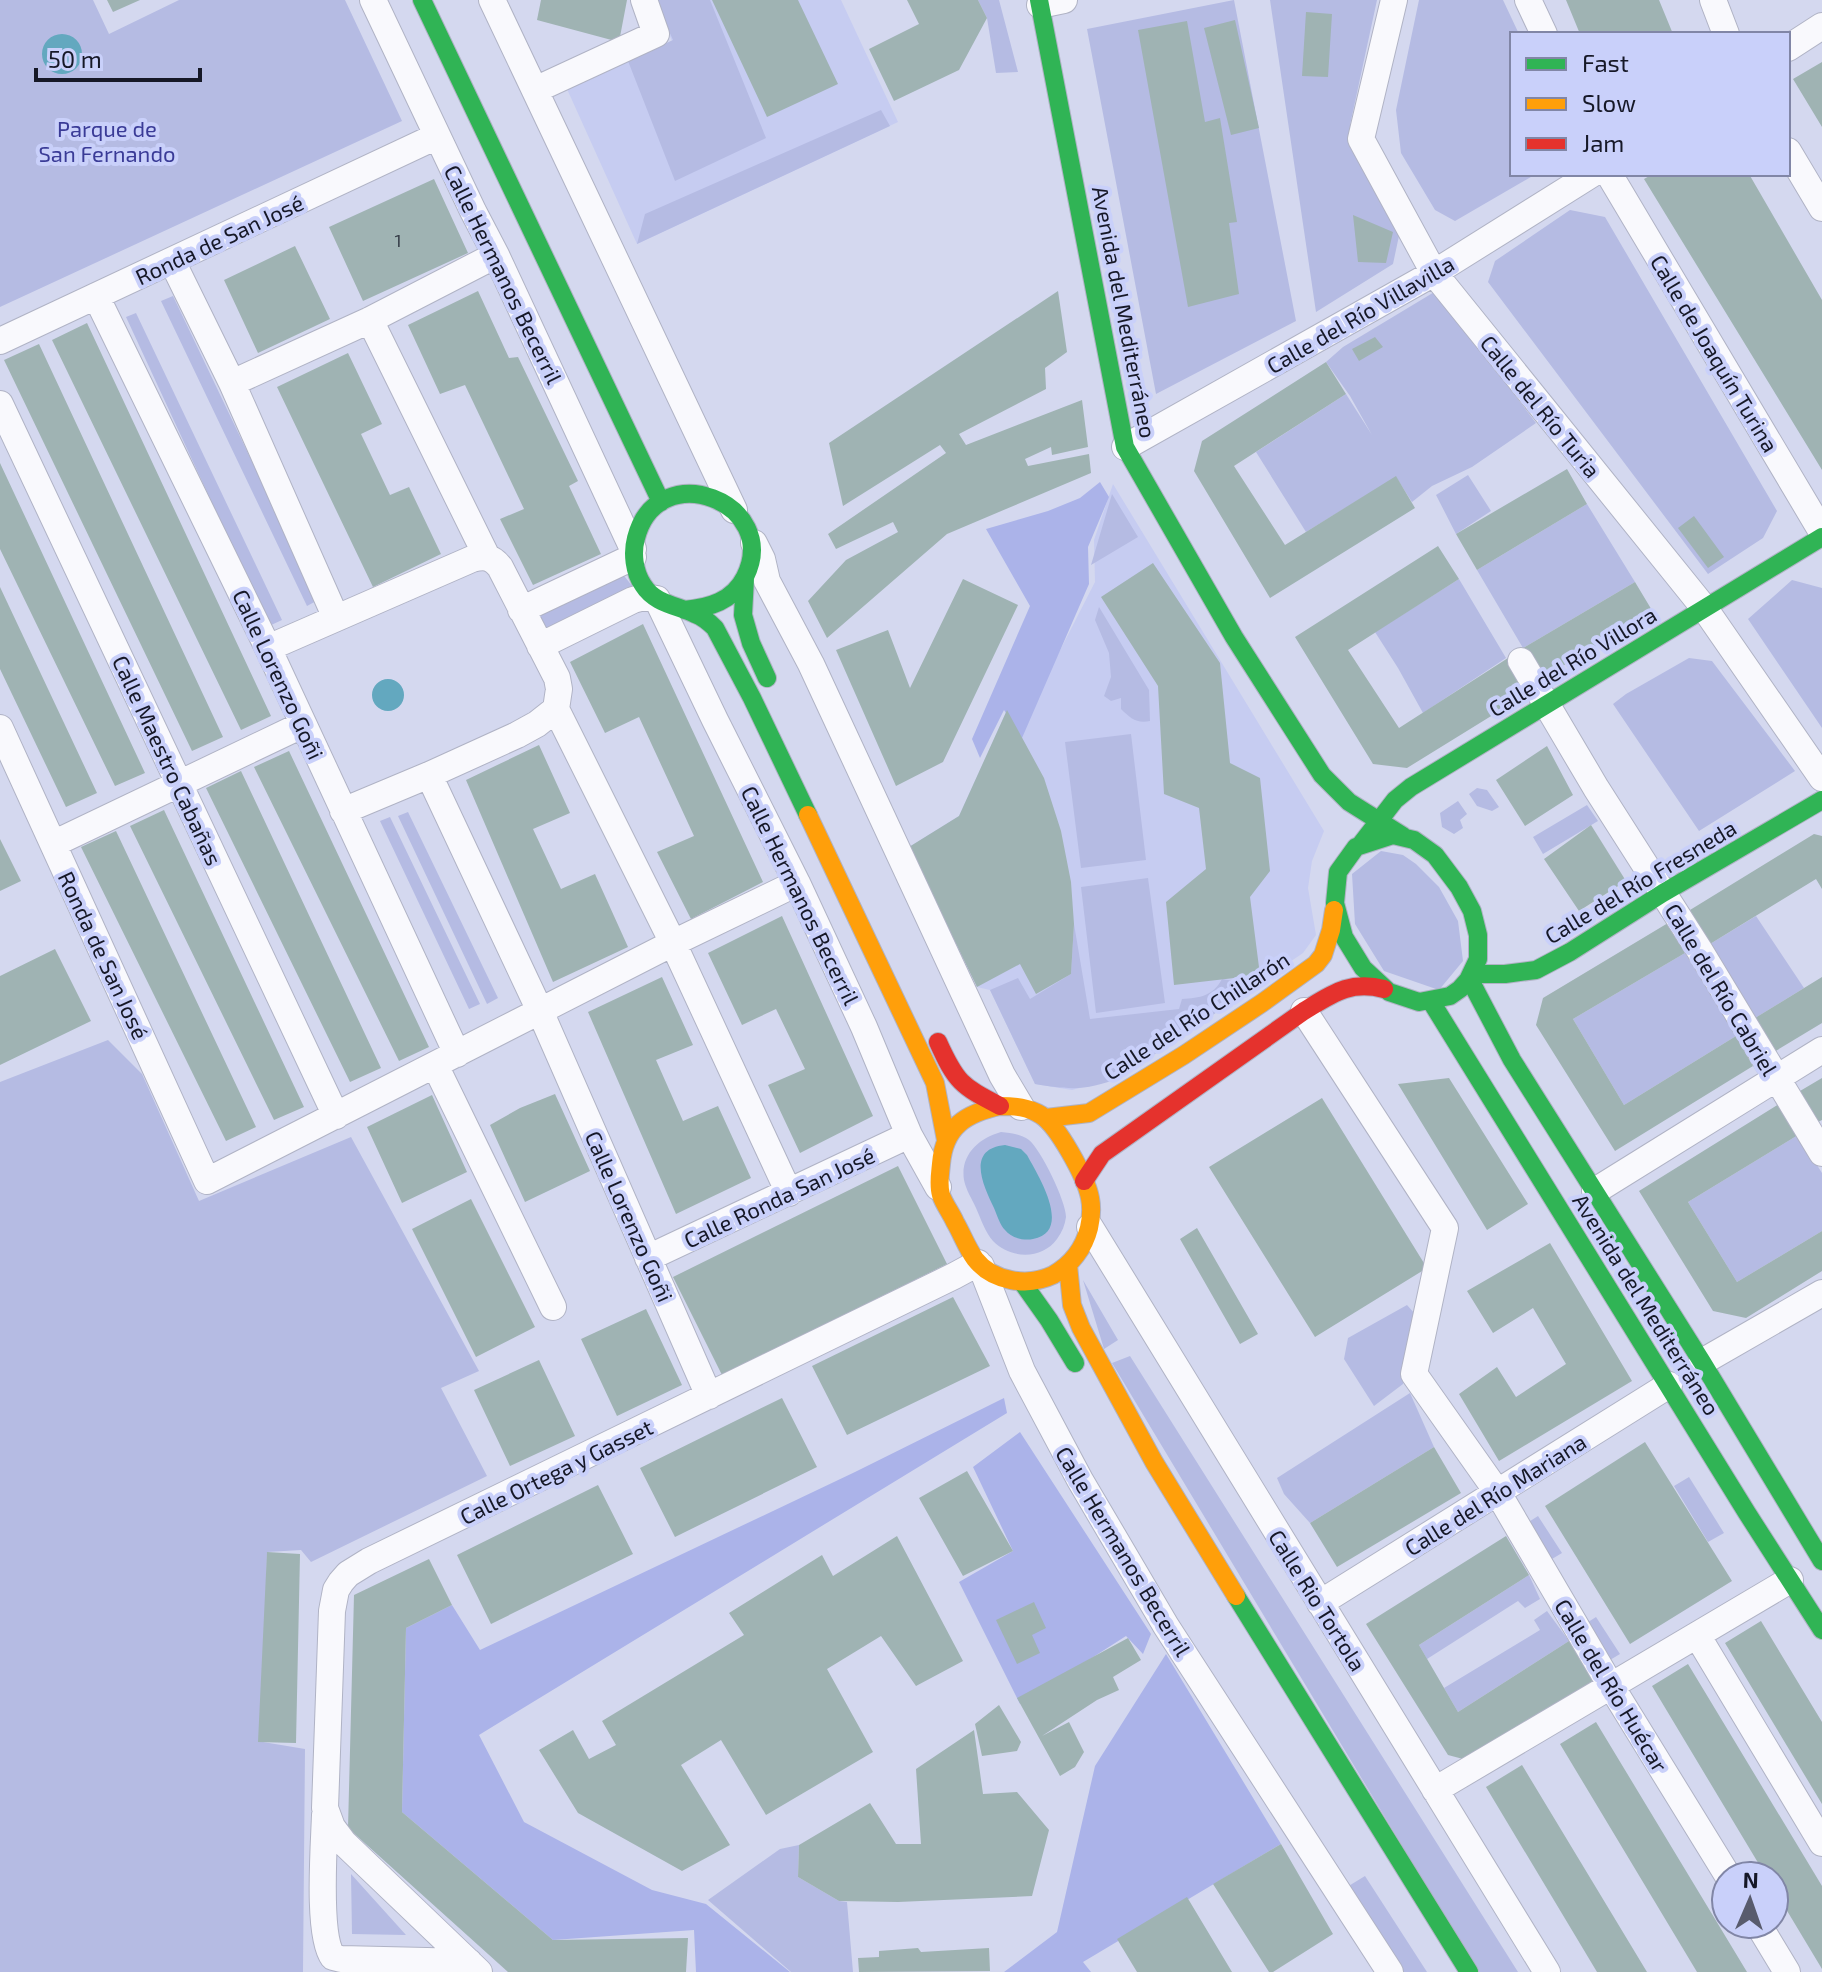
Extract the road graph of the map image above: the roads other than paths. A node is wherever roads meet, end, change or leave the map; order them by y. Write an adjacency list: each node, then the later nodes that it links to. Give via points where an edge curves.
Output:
1 (373, 0): 14 (street, Calle Hermanos Becerril)
2 (422, 0): 28 (street, Calle Hermanos Becerril)
3 (492, 0): 13 (street)
4 (644, 0): 13 (street, via 656,34)
5 (1394, 0): 21 (street, Calle del Río Turia, via 1361,139)
6 (1528, 0): 10 (street)
7 (1713, 0): 11 (street)
8 (1048, 2): 27 (street, Avenida del Mediterráneo)
9 (1822, 26): 12 (street)
10 (1543, 32)
11 (1725, 32)
12 (1790, 47)
13 (535, 90): 29 (street)
14 (437, 136): 19 (street, Calle Hermanos Becerril); 20 (street, Ronda de San José)
15 (1790, 154): 18 (street)
16 (1589, 176): 21 (street, Calle del Río Villavilla)
17 (1610, 176): 30 (street, Calle de Joaquín Turina)
18 (1822, 208)
19 (496, 255): 23 (street); 32 (street, Calle Hermanos Becerril)
20 (172, 261): 22 (street, Ronda de San José); 25 (street)
21 (1434, 273): 27 (street, Calle del Río Villavilla); 36 (street, Calle del Río Turia)
22 (96, 296): 24 (street, Ronda de San José); 41 (street, Calle Lorenzo Goñi)
23 (370, 320): 25 (street); 33 (street)
24 (0, 341)
25 (232, 383): 39 (street)
26 (0, 404): 51 (street, Calle Maestro Cabañas)
27 (1125, 447): 49 (street, Avenida del Mediterráneo, via 1234,637)
28 (661, 502): 29 (street, via 678,486 707,494); 32 (street, via 643,520)
29 (734, 510): 31 (street)
30 (1822, 534): 36 (street, Calle del Río Villora)
31 (750, 537): 34 (street); 74 (street, via 1002,1075)
32 (633, 553): 35 (street, Calle Hermanos Becerril, via 640,579); 37 (street)
33 (487, 557): 37 (street, via 500,567); 39 (street)
34 (745, 578): 38 (street, via 716,606); 43 (street, via 746,629)
35 (657, 599): 38 (street, Calle Hermanos Becerril); 40 (street, via 633,600); 61 (street, Calle Hermanos Becerril)
36 (1705, 609): 44 (street, Calle del Río Villora); 50 (street, Calle del Río Turia)
37 (521, 610): 40 (street)
38 (684, 610): 78 (street, Calle Hermanos Becerril, via 715,628 752,698 930,1072)
39 (336, 618): 41 (street)
40 (540, 646): 45 (street, via 557,678)
41 (268, 648): 46 (street, Calle Lorenzo Goñi)
42 (1521, 661): 44 (street, Calle del Río Cabriel)
43 (776, 700)
44 (1547, 704): 55 (street, Calle del Río Villora, via 1411,787); 62 (street, Calle del Río Cabriel)
45 (556, 709): 48 (street, via 517,735); 64 (street)
46 (302, 725): 51 (street); 53 (street, Calle Lorenzo Goñi)
47 (0, 728): 58 (street, Ronda de San José)
48 (429, 775): 53 (street); 68 (street, Calle Lorenzo Goñi)
49 (1322, 775): 54 (street); 55 (street)
50 (1822, 778)
51 (179, 783): 58 (street); 75 (street, Calle Maestro Cabañas)
52 (1822, 800): 62 (street, Calle del Río Fresneda)
53 (343, 811): 72 (street, Calle Lorenzo Goñi)
54 (1335, 816)
55 (1378, 821): 56 (street); 59 (street, Calle del Río Villora)
56 (1403, 836): 59 (street); 65 (street, via 1432,852 1472,910 1478,947)
57 (1341, 841): 60 (street)
58 (53, 844): 75 (street, Ronda de San José, via 207,1181)
59 (1361, 844): 60 (street)
60 (1339, 868): 63 (street)
61 (797, 883): 64 (street); 77 (street, Calle Hermanos Becerril)
62 (1663, 893): 65 (street, Calle del Río Fresneda, via 1536,970); 73 (street, Calle del Río Cabriel)
63 (1334, 910): 66 (street, via 1352,952); 76 (street, Calle del Río Chillarón, via 1316,964 1089,1113)
64 (673, 943): 68 (street); 82 (street)
65 (1472, 977): 67 (street, via 1456,993); 81 (street, Avenida del Mediterráneo, via 1512,1060)
66 (1384, 989): 67 (street, via 1406,1001); 69 (street, via 1356,985)
67 (1432, 1003): 93 (street, Avenida del Mediterráneo)
68 (540, 1011): 72 (street); 85 (street, Calle Lorenzo Goñi)
69 (1304, 1011): 80 (street, via 1102,1154); 95 (street, Calle del Río Huécar, via 1445,1228 1414,1374)
70 (930, 1026): 74 (street, via 961,1083)
71 (1822, 1050): 73 (street)
72 (446, 1060): 75 (street); 90 (street)
73 (1776, 1078): 79 (street, Calle del Río Cabriel); 81 (street)
74 (1011, 1106): 76 (street); 78 (street, via 973,1113)
75 (336, 1116)
76 (1046, 1118): 80 (street)
77 (909, 1135): 82 (street, Calle Ronda San José); 83 (street, Calle Hermanos Becerril)
78 (946, 1140): 83 (street, via 940,1160)
79 (1822, 1153)
80 (1084, 1181): 84 (street)
81 (1595, 1191): 91 (street, Avenida del Mediterráneo)
82 (789, 1193): 85 (street, Calle Ronda San José)
83 (941, 1193): 86 (street)
84 (1090, 1227): 87 (street); 98 (street, Calle Rio Tortola)
85 (648, 1258): 94 (street, Calle Lorenzo Goñi)
86 (980, 1264): 88 (street); 94 (street, Calle Ortega y Gasset); 108 (street, Calle Hermanos Becerril, via 1022,1371 1073,1467 1166,1626)
87 (1068, 1265): 88 (street, via 1053,1275); 109 (street, via 1072,1305 1081,1328 1154,1462)
88 (1022, 1282): 92 (street)
89 (1822, 1293): 91 (street)
90 (553, 1307)
91 (1702, 1362): 96 (street, Avenida del Mediterráneo)
92 (1081, 1374)
93 (1669, 1385): 95 (street, Calle del Río Mariana); 97 (street, Avenida del Mediterráneo)
94 (709, 1396): 103 (street, Calle Ortega y Gasset, via 357,1567 341,1582 332,1611)
95 (1498, 1493): 98 (street, Calle del Río Mariana); 101 (street, Calle del Río Huécar)
96 (1822, 1559)
97 (1790, 1580): 99 (street, Avenida del Mediterráneo); 100 (street)
98 (1320, 1603): 102 (street, Calle Rio Tortola)
99 (1822, 1630)
100 (1697, 1635): 101 (street); 104 (street)
101 (1611, 1686): 102 (street); 105 (street, Calle del Río Huécar)
102 (1435, 1790): 110 (street, Calle Rio Tortola)
103 (325, 1808): 107 (street, Calle Ortega y Gasset, via 344,1843); 107 (street, Calle Ortega y Gasset, via 325,1942 333,1957)
104 (1822, 1843)
105 (1718, 1860)
106 (1768, 1940): 111 (street)
107 (474, 1967)
108 (1390, 1972)
109 (1469, 1972)
110 (1547, 1972)
111 (1787, 1972)

